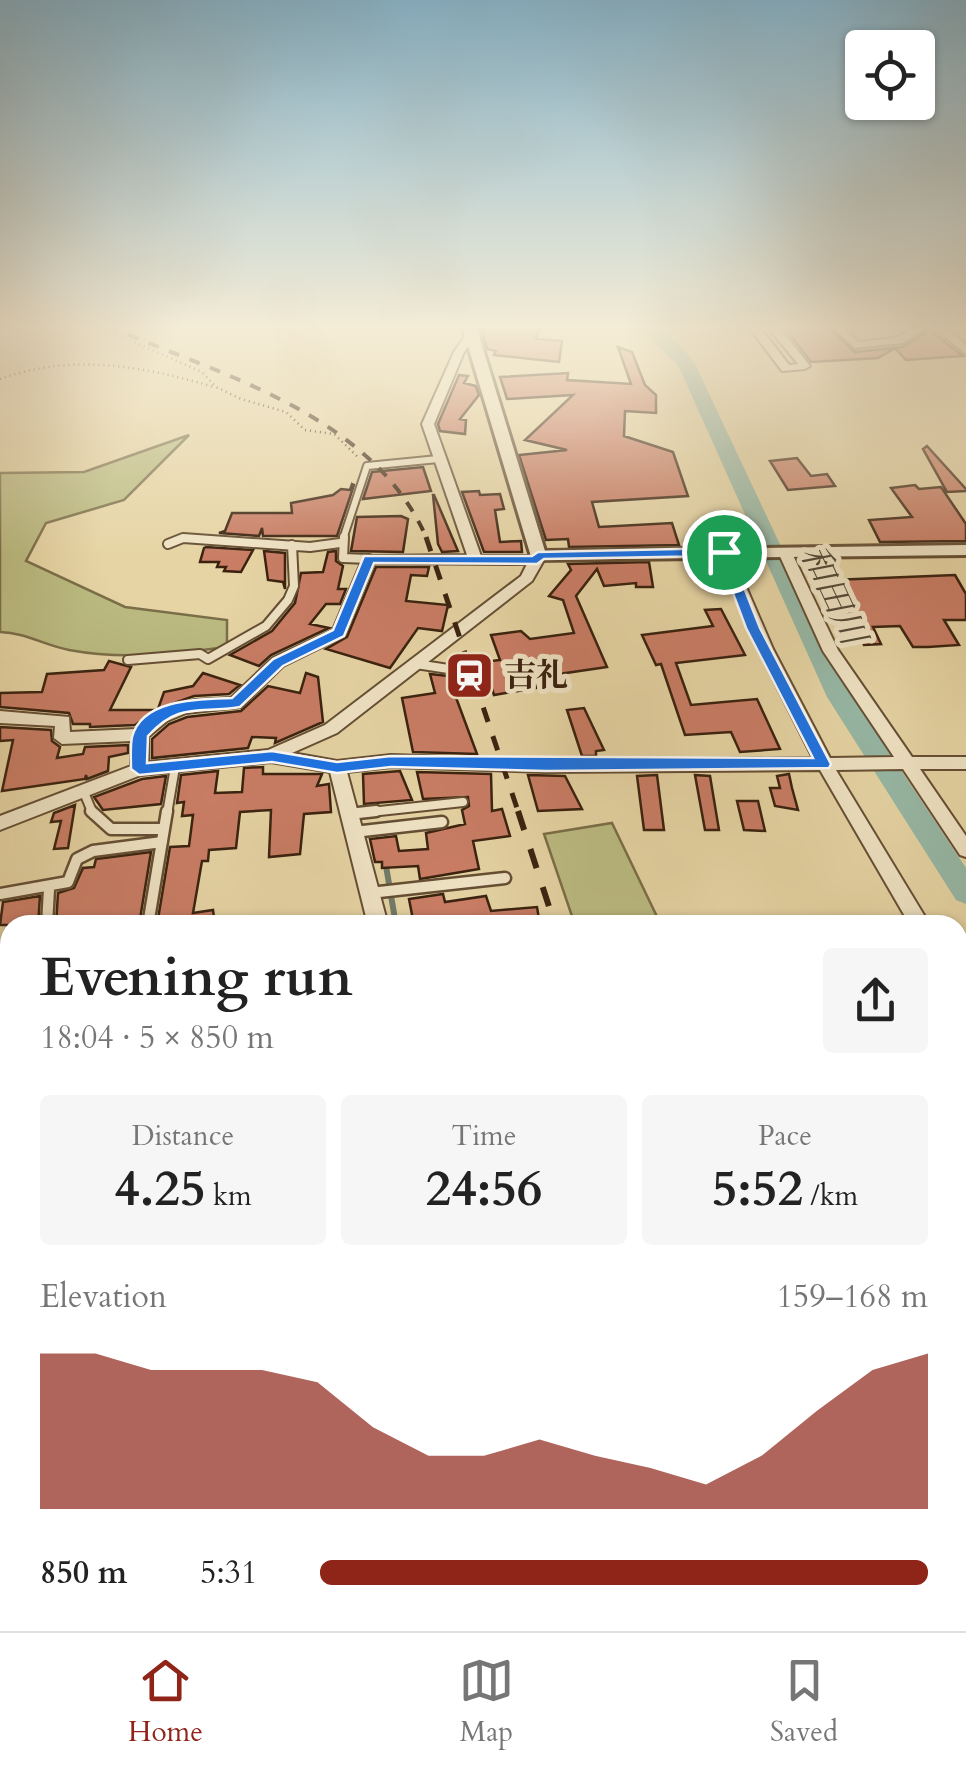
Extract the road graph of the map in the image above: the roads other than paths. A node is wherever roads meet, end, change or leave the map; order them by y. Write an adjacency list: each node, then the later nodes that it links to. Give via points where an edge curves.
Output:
1 (437, 402): 3 (street, via 428,424)
2 (492, 402): 11 (street)
3 (438, 459): 4 (lane, via 367,466); 10 (street)
4 (340, 542): 6 (lane); 12 (lane, via 342,558)
5 (168, 544): 6 (lane, via 206,538)
6 (292, 545): 13 (lane, via 294,586 266,626 208,660 200,654)
7 (966, 550): 9 (street)
8 (724, 552): 9 (street); 11 (street); 21 (street, via 753,628)
9 (782, 552): 19 (street, via 831,651)
10 (475, 558): 11 (street); 12 (street)
11 (538, 558): 14 (street, via 528,578)
12 (369, 559): 17 (street, via 339,633 278,662 235,703 190,704 159,714)
13 (128, 660)
14 (416, 664): 15 (lane, via 455,670); 18 (street, via 331,729)
15 (461, 687)
16 (0, 717): 17 (street, via 63,721 62,738)
17 (140, 734): 24 (street)
18 (272, 756): 22 (street); 23 (street)
19 (904, 763): 20 (street); 21 (street); 32 (street)
20 (966, 763)
21 (826, 764): 23 (street, via 391,761); 40 (street)
22 (175, 767): 24 (street); 30 (lane)
23 (337, 767): 29 (street)
24 (139, 769): 25 (street)
25 (83, 790): 28 (street); 30 (lane, via 99,826)
26 (463, 802): 29 (lane)
27 (442, 822): 29 (lane)
28 (0, 823)
29 (352, 823): 36 (street)
30 (164, 829): 31 (lane)
31 (162, 842): 34 (lane, via 93,851 72,865 68,882); 38 (lane)
32 (966, 850)
33 (505, 878): 36 (lane)
34 (48, 889): 35 (lane); 37 (lane)
35 (0, 894)
36 (370, 894): 39 (street)
37 (47, 915)
38 (150, 915)
39 (375, 915)
40 (914, 915)

